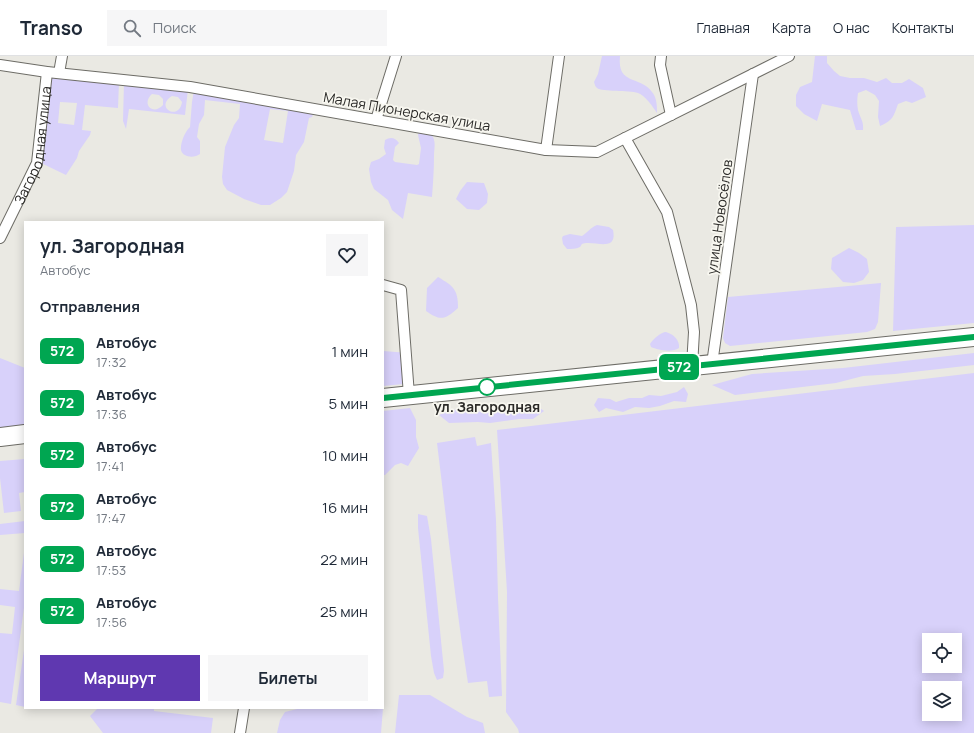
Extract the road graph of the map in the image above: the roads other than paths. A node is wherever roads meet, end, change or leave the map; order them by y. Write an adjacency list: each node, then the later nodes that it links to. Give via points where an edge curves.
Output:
1 (62, 56): 8 (street)
2 (396, 56): 11 (street)
3 (560, 56): 13 (street)
4 (661, 56): 10 (street, via 660,65)
5 (789, 56): 9 (street, Малая Пионерская улица)
6 (0, 65): 7 (street, Малая Пионерская улица)
7 (47, 72): 8 (street, Малая Пионерская улица); 14 (street, Загородная улица, via 37,163)
8 (59, 73): 11 (street, Малая Пионерская улица, via 190,86)
9 (753, 74): 10 (street, Малая Пионерская улица); 17 (street, улица Новосёлов)
10 (671, 115): 12 (street, Малая Пионерская улица)
11 (376, 120): 13 (street, Малая Пионерская улица)
12 (625, 138): 13 (street, Малая Пионерская улица, via 597,152); 18 (street, via 667,212 691,305 694,332)
13 (546, 150)
14 (0, 238)
15 (384, 285): 19 (street, via 401,290)
16 (974, 336): 17 (highway)
17 (712, 364): 18 (highway)
18 (692, 366): 19 (highway)
19 (409, 395): 20 (highway)
20 (384, 398)
21 (24, 434): 22 (highway)
22 (0, 437)
23 (244, 709): 24 (street)
24 (240, 733)

